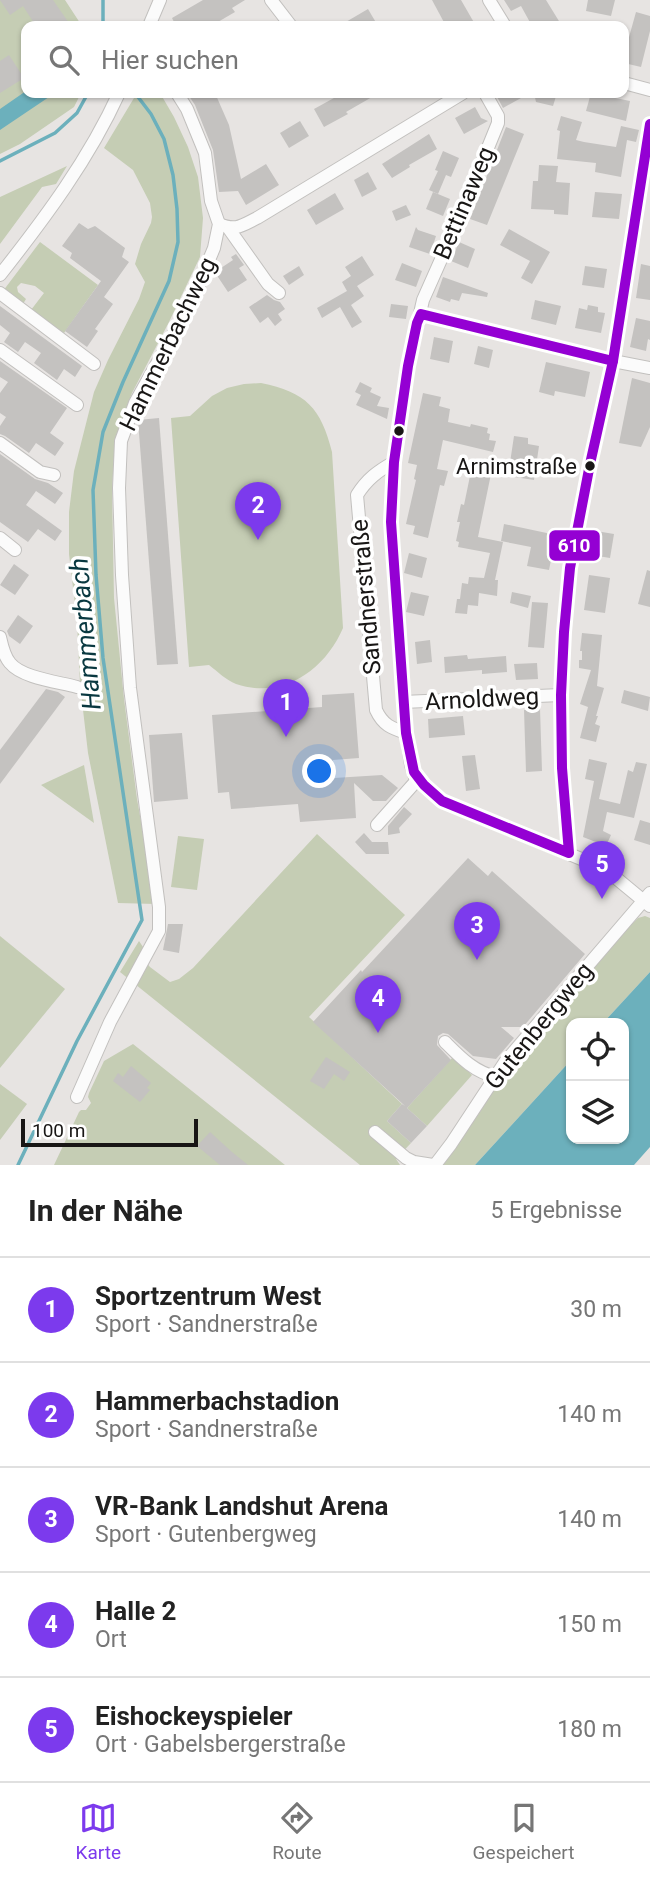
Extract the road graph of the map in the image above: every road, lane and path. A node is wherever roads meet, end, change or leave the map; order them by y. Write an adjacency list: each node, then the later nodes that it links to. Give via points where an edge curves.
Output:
1 (160, 0): 4 (street)
2 (271, 0): 5 (street)
3 (489, 0): 6 (street)
4 (151, 21)
5 (287, 21)
6 (502, 21)
7 (629, 84): 8 (street)
8 (650, 90)
9 (117, 98): 15 (street, via 75,170)
10 (180, 98): 14 (street, Hammerbachweg, via 205,153 211,201)
11 (455, 98): 14 (street, via 257,218 239,226)
12 (488, 98): 18 (street, Bettinaweg, via 498,123)
13 (650, 124): 20 (street)
14 (224, 226): 17 (street); 40 (street, Hammerbachweg, via 192,301 135,403 121,441 122,575 130,688 159,931 110,1022)
15 (0, 275)
16 (0, 293): 21 (street)
17 (279, 293)
18 (421, 314): 20 (street); 25 (street, Sandnerstraße, via 408,366)
19 (0, 350): 23 (street)
20 (613, 361): 22 (street); 31 (street, via 570,568)
21 (94, 364)
22 (650, 368)
23 (77, 405)
24 (0, 443): 26 (street, via 40,471)
25 (394, 463): 32 (street, Sandnerstraße, via 391,522); 33 (street, Sandnerstraße, via 365,482 357,495 376,710 381,720)
26 (54, 475)
27 (0, 538): 28 (street)
28 (15, 550)
29 (0, 638): 30 (street, via 8,662 16,669)
30 (77, 687)
31 (561, 695): 32 (street, Arnoldweg); 36 (street)
32 (403, 702): 33 (street, Sandnerstraße)
33 (406, 733): 34 (street, Sandnerstraße)
34 (418, 779): 35 (street); 36 (street, via 442,801)
35 (377, 825)
36 (569, 853): 37 (street, via 611,873)
37 (648, 900): 39 (street, Gutenbergweg)
38 (445, 1042): 39 (street, via 470,1066)
39 (496, 1077): 42 (street, Gutenbergweg)
40 (77, 1097)
41 (375, 1132): 42 (street, via 406,1158)
42 (434, 1165)

